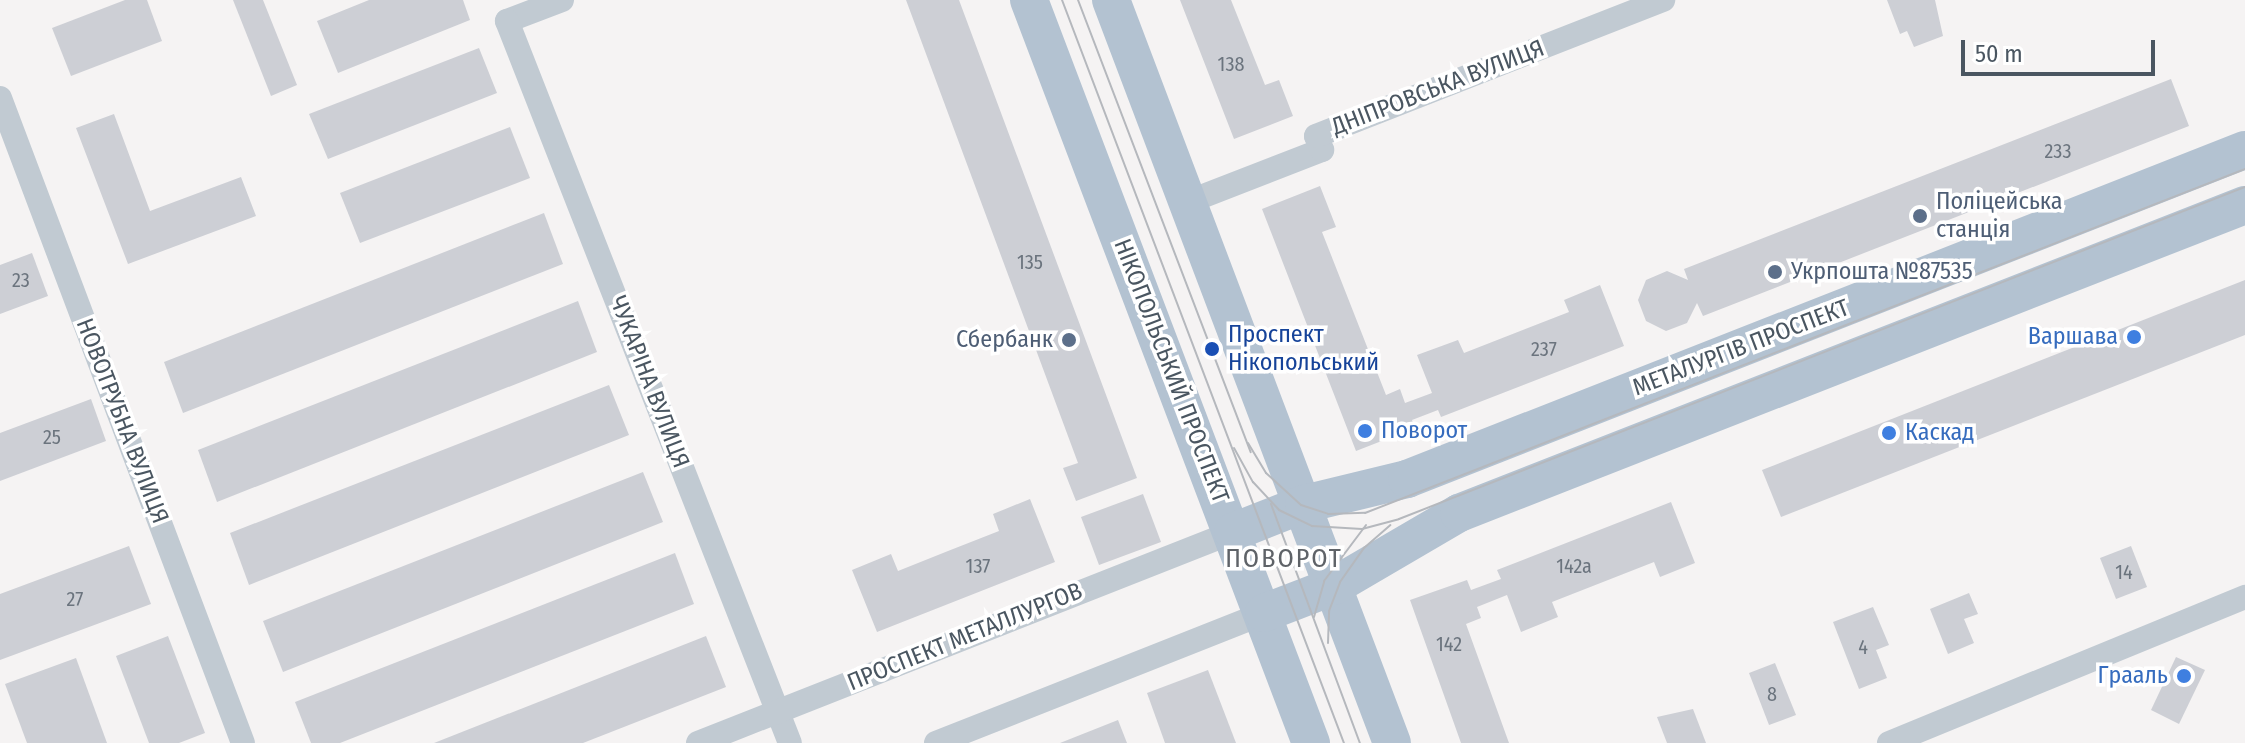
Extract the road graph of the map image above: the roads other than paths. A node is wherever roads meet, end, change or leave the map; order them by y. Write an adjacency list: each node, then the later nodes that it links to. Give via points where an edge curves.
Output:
1 (562, 0): 14 (street, ЧУКАРІНА ВУЛИЦЯ, via 507,21)
2 (1029, 0): 10 (main road, НІКОПОЛЬСЬКИЙ ПРОСПЕКТ)
3 (1111, 0): 7 (main road)
4 (1663, 0): 7 (street, ДНІПРОВСЬКА ВУЛИЦЯ, via 1316,136 1322,150)
5 (0, 98): 15 (street, НОВОТРУБНА ВУЛИЦЯ)
6 (2245, 150): 9 (main road, МЕТАЛУРГІВ ПРОСПЕКТ, via 1407,479)
7 (1188, 202): 9 (main road)
8 (2245, 205): 11 (main road, МЕТАЛУРГІВ ПРОСПЕКТ, via 1459,513)
9 (1304, 504): 10 (main road, МЕТАЛУРГІВ ПРОСПЕКТ); 11 (main road)
10 (1233, 532): 13 (main road, НІКОПОЛЬСЬКИЙ ПРОСПЕКТ); 14 (street, ПРОСПЕКТ МЕТАЛЛУРГОВ)
11 (1334, 586): 13 (main road, МЕТАЛУРГІВ ПРОСПЕКТ); 20 (main road)
12 (2245, 597): 21 (street)
13 (1264, 613): 18 (street); 19 (main road, НІКОПОЛЬСЬКИЙ ПРОСПЕКТ)
14 (778, 711): 16 (street, ПРОСПЕКТ МЕТАЛЛУРГОВ); 17 (street, ЧУКАРІНА ВУЛИЦЯ)
15 (243, 743)
16 (698, 743)
17 (790, 743)
18 (936, 743)
19 (1311, 743)
20 (1392, 743)
21 (1889, 743)

